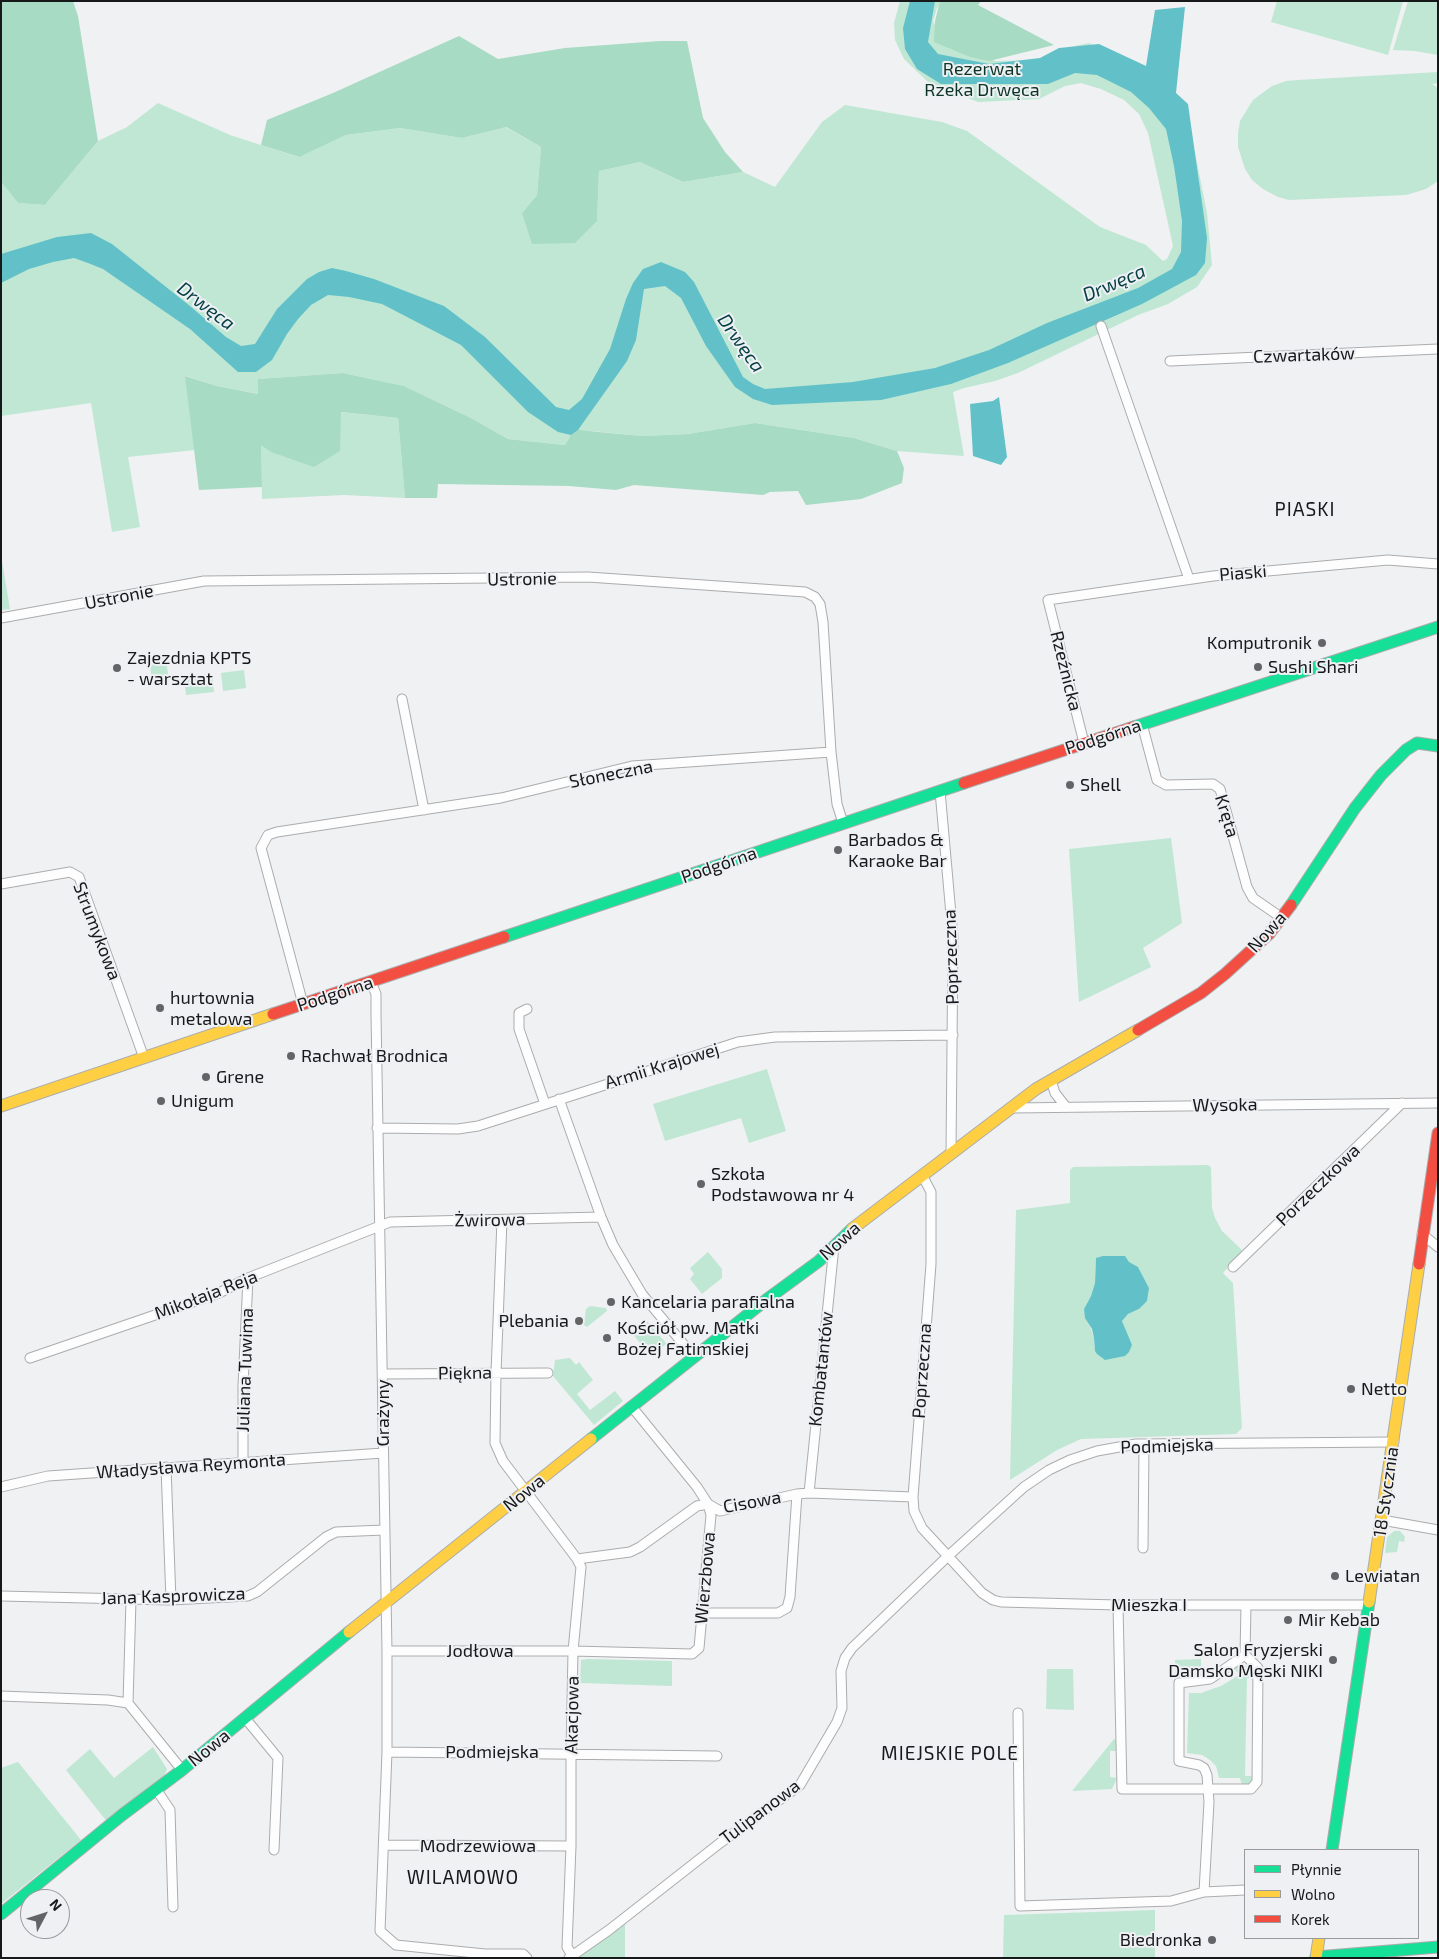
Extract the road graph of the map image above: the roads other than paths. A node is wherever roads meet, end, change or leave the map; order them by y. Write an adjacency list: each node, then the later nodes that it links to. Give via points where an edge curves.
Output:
1 (1101, 326): 5 (street)
2 (1438, 349): 3 (street, Czwartaków)
3 (1170, 361)
4 (1438, 564): 5 (street, Piaski, via 1388,560)
5 (1188, 579): 6 (street, Piaski)
6 (1048, 600): 11 (street, Rzeźnicka)
7 (1, 618): 13 (street, Ustronie, via 204,581 588,577 806,592 820,604 824,622)
8 (1438, 627): 10 (street, Podgórna)
9 (402, 699): 15 (street)
10 (1142, 724): 11 (street, Podgórna); 18 (street, Kręta, via 1158,780 1166,784 1213,784 1220,789 1247,887 1253,898)
11 (1084, 743): 14 (street, Podgórna)
12 (1438, 746): 18 (street, Nowa, via 1416,743 1381,775)
13 (831, 752): 15 (street, Słoneczna, via 632,766 502,798); 16 (street, Ustronie)
14 (940, 791): 16 (street, Podgórna); 22 (street, Poprzeczna, via 953,937)
15 (424, 810): 20 (street, Słoneczna, via 268,835 261,848)
16 (842, 824): 19 (street, Podgórna)
17 (1, 884): 23 (street, Strumykowa, via 70,872 79,877)
18 (1282, 918): 24 (street, Nowa, via 1265,938 1201,993)
19 (372, 982): 20 (street, Podgórna); 32 (street, Grażyny, via 376,994)
20 (303, 1004): 23 (street, Podgórna)
21 (527, 1009): 28 (street, via 519,1012 519,1029)
22 (953, 1035): 25 (street, Armii Krajowej, via 775,1037 738,1042); 34 (street, Poprzeczna)
23 (144, 1058): 29 (street, Podgórna)
24 (1051, 1080): 30 (street, via 1055,1093); 31 (street, Nowa)
25 (559, 1099): 28 (street, Armii Krajowej); 36 (street)
26 (1402, 1103): 27 (street, Wysoka); 30 (street, Wysoka); 42 (street, Porzeczkowa)
27 (1438, 1103)
28 (545, 1104): 32 (street, Armii Krajowej, via 478,1126 458,1129)
29 (1, 1106)
30 (1066, 1107): 31 (street, Wysoka)
31 (1012, 1108): 34 (street, Nowa)
32 (377, 1128): 38 (street, Grażyny)
33 (1438, 1133): 39 (street, 18 Stycznia)
34 (951, 1153): 35 (street, Nowa)
35 (922, 1175): 40 (street, Nowa); 59 (street, Poprzeczna, via 931,1192 931,1264)
36 (601, 1217): 37 (street, Żwirowa); 44 (street, via 613,1245 642,1294)
37 (502, 1220): 38 (street, Żwirowa, via 390,1222); 46 (street)
38 (380, 1226): 43 (street, Mikołaja Reja); 48 (street, Grażyny)
39 (1422, 1234): 41 (street); 50 (street, 18 Stycznia)
40 (834, 1246): 44 (street, Nowa, via 794,1281); 57 (street, Kombatantów)
41 (1438, 1247)
42 (1233, 1267)
43 (248, 1278): 45 (street, Mikołaja Reja, via 220,1293); 53 (street, Juliana Tuwima, via 242,1386)
44 (694, 1357): 49 (street, Nowa)
45 (30, 1358)
46 (496, 1373): 47 (street, Piękna); 48 (street, Piękna); 56 (street, via 495,1443 502,1461)
47 (548, 1373)
48 (383, 1374): 52 (street, Grażyny)
49 (632, 1407): 56 (street, Nowa); 60 (street, Wierzbowa)
50 (1394, 1442): 51 (street, Podmiejska); 61 (street, 18 Stycznia)
51 (1144, 1444): 64 (street); 65 (street, Podmiejska, via 1097,1451 1048,1470 1024,1487)
52 (383, 1453): 53 (street, Władysława Reymonta); 62 (street, Grażyny)
53 (243, 1463): 54 (street, Władysława Reymonta)
54 (166, 1467): 55 (street, Władysława Reymonta, via 48,1476); 69 (street)
55 (1, 1487)
56 (526, 1492): 66 (street); 70 (street, Nowa)
57 (809, 1493): 58 (street, Cisowa); 59 (street, Cisowa)
58 (798, 1494): 60 (street, Cisowa, via 720,1511); 74 (street, via 788,1608 778,1614)
59 (913, 1497): 65 (street, Poprzeczna, via 914,1511 922,1528)
60 (708, 1504): 66 (street, Cisowa, via 697,1506 630,1552); 74 (street, Wierzbowa, via 711,1515)
61 (1382, 1520): 63 (street); 73 (street, 18 Stycznia)
62 (384, 1530): 69 (street, Jana Kasprowicza, via 336,1532 248,1596); 70 (street, Grażyny)
63 (1438, 1530)
64 (1143, 1548)
65 (947, 1557): 71 (street, Mieszka I, via 993,1600); 98 (street, Tulipanowa, via 845,1658 841,1671 842,1708 800,1785)
66 (577, 1559): 76 (street, Akacjowa, via 581,1567)
67 (1, 1596): 68 (street, Jana Kasprowicza)
68 (131, 1600): 69 (street, Jana Kasprowicza); 79 (street)
69 (171, 1600)
70 (386, 1602): 75 (street, Grażyny); 81 (street, Nowa)
71 (1118, 1605): 72 (street, Mieszka I); 86 (street, via 1122,1789)
72 (1246, 1605): 73 (street, Mieszka I); 77 (street)
73 (1368, 1605): 90 (street, 18 Stycznia)
74 (702, 1613): 76 (street, Wierzbowa, via 699,1648 692,1654)
75 (387, 1651): 76 (street, Jodłowa); 82 (street, Grażyny)
76 (573, 1651): 83 (street, Akacjowa)
77 (1245, 1655): 86 (street, via 1258,1668 1257,1782 1251,1789); 86 (street, via 1210,1678 1179,1683 1180,1761 1204,1768)
78 (1, 1696): 79 (street)
79 (128, 1703): 85 (street)
80 (1018, 1713): 93 (street, via 1020,1906 1171,1901)
81 (245, 1718): 85 (street, Nowa); 91 (street, via 278,1758)
82 (387, 1752): 83 (street, Podmiejska); 88 (street, Grażyny)
83 (571, 1753): 84 (street, Podmiejska); 89 (street, Akacjowa)
84 (717, 1756)
85 (182, 1770): 87 (street, Nowa)
86 (1208, 1788): 93 (street)
87 (156, 1790): 94 (street, via 170,1810); 95 (street, Nowa)
88 (384, 1845): 89 (street, Modrzewiowa); 100 (street, Grażyny, via 380,1931 396,1945 485,1954 522,1954)
89 (571, 1846): 98 (street, Akacjowa, via 567,1947)
90 (1332, 1849)
91 (274, 1850)
92 (1244, 1890): 93 (street)
93 (1204, 1892)
94 (173, 1907)
95 (1, 1914)
96 (1319, 1939): 99 (street)
97 (1438, 1947): 99 (street)
98 (570, 1956)
99 (1316, 1957)
100 (527, 1958)

